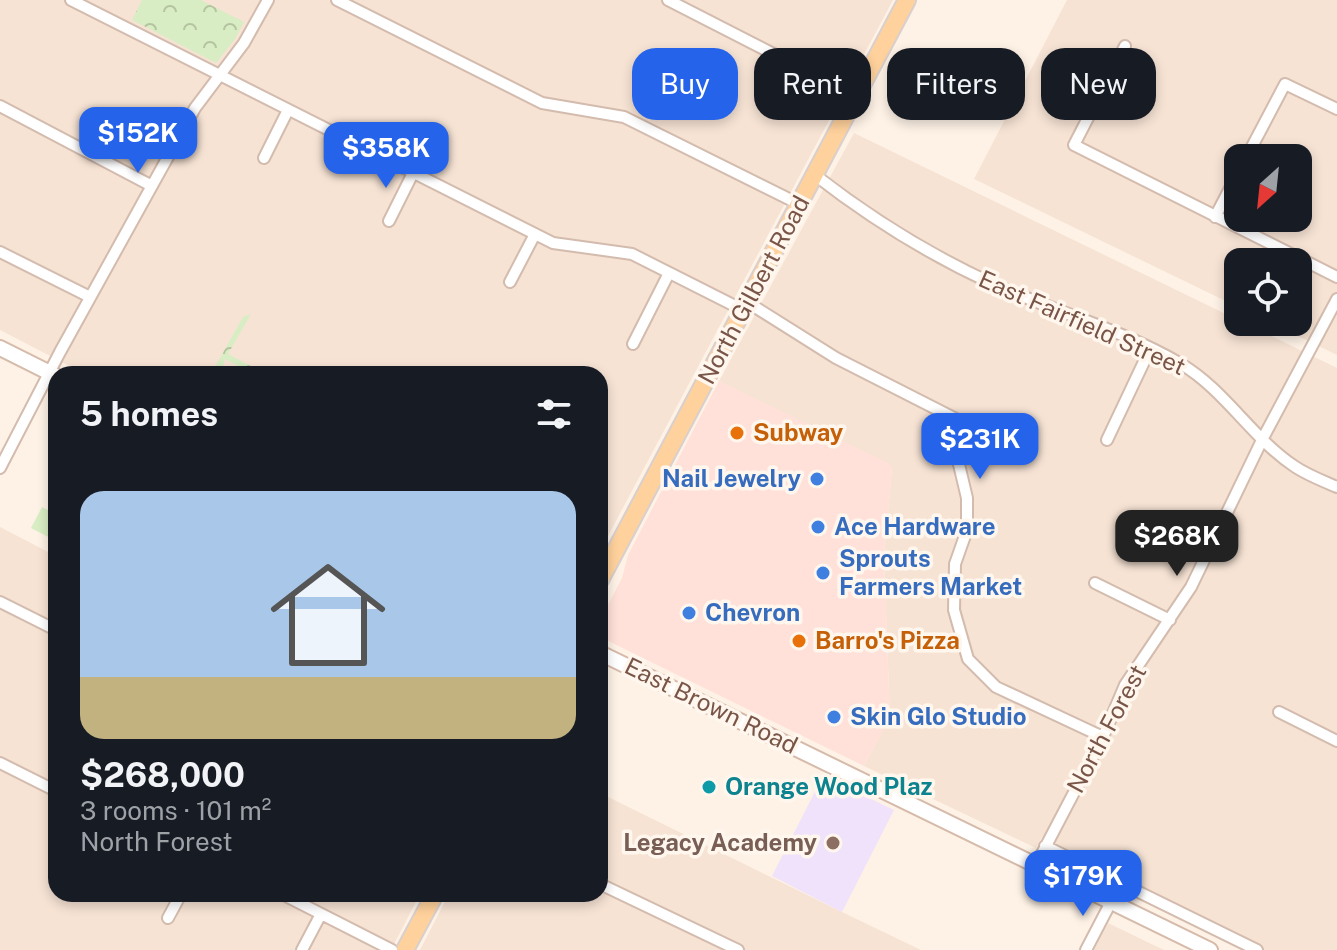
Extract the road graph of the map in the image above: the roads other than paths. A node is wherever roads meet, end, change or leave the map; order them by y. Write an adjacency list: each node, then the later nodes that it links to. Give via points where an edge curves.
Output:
1 (71, 0): 9 (street)
2 (268, 0): 9 (street)
3 (337, 0): 20 (street, via 542,103 624,117)
4 (668, 0): 7 (street)
5 (907, 0): 8 (main road, North Gilbert Road)
6 (1125, 46): 21 (street, via 1074,145)
7 (762, 48)
8 (871, 68)
9 (220, 75): 12 (street); 18 (street, via 195,108)
10 (0, 106): 18 (street)
11 (1337, 109): 14 (street, via 1285,84)
12 (288, 110): 15 (street); 16 (street)
13 (844, 120): 17 (main road, North Gilbert Road)
14 (1253, 144)
15 (264, 158)
16 (413, 173): 22 (street); 23 (street)
17 (815, 175): 20 (main road, North Gilbert Road); 33 (street, East Fairfield Street, via 857,208 948,263)
18 (152, 186): 28 (street)
19 (1224, 200): 21 (street)
20 (799, 204): 30 (main road, North Gilbert Road)
21 (1215, 217): 26 (street)
22 (389, 221)
23 (535, 234): 25 (street, via 553,243 632,254); 27 (street)
24 (0, 252): 28 (street)
25 (669, 273): 30 (street); 31 (street)
26 (1337, 277)
27 (510, 282)
28 (90, 297): 34 (street)
29 (1337, 299): 37 (street, North Forest)
30 (745, 306): 41 (main road, North Gilbert Road); 48 (street, via 958,420 967,530 955,564 954,610 968,659 996,687)
31 (633, 344)
32 (0, 348): 35 (main road)
33 (1150, 349): 37 (street, East Fairfield Street, via 1202,380); 38 (street)
34 (57, 366)
35 (48, 372)
36 (48, 383): 39 (street)
37 (1263, 438): 40 (street, East Fairfield Street, via 1293,465); 44 (street, North Forest)
38 (1107, 440)
39 (0, 468)
40 (1337, 487)
41 (608, 565)
42 (1095, 583): 44 (street)
43 (0, 602): 45 (street)
44 (1170, 620): 48 (street, North Forest, via 1125,685)
45 (48, 626)
46 (608, 657): 53 (main road, East Brown Road)
47 (1279, 712): 49 (street)
48 (1103, 737): 52 (street, North Forest)
49 (1337, 741)
50 (0, 763): 51 (street)
51 (48, 787)
52 (1045, 846): 53 (street, North Forest); 67 (street)
53 (1036, 865): 58 (main road, East Brown Road)
54 (608, 888): 64 (street)
55 (177, 902): 60 (street)
56 (298, 902): 59 (street)
57 (431, 902): 63 (main road)
58 (1111, 902): 65 (street); 66 (main road, East Brown Road)
59 (321, 914): 61 (street); 62 (street)
60 (168, 918)
61 (302, 950)
62 (392, 950)
63 (405, 950)
64 (738, 950)
65 (1086, 950)
66 (1210, 950)
67 (1257, 950)

